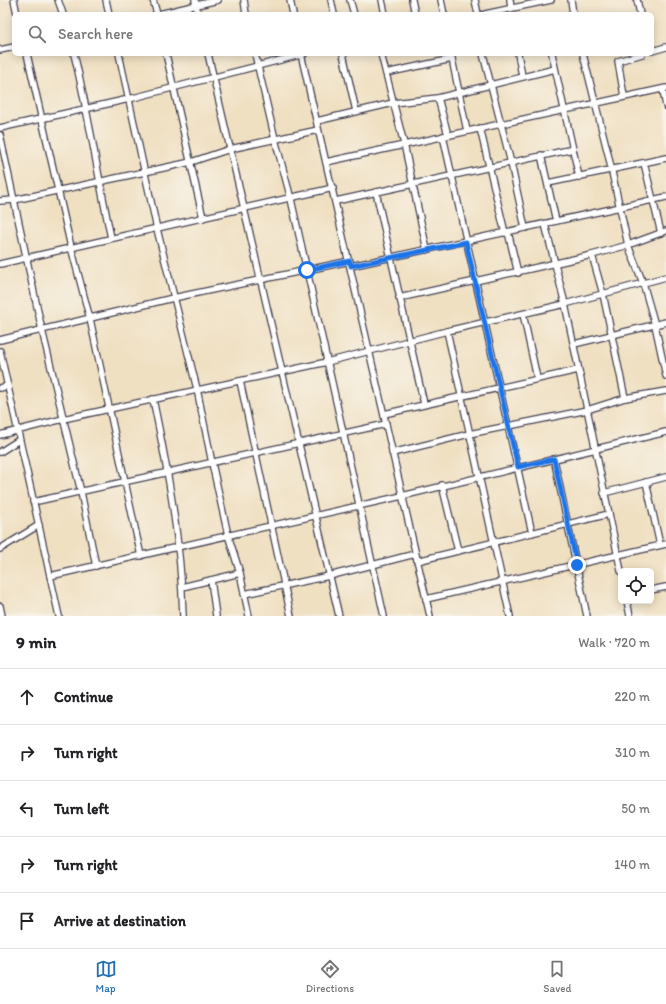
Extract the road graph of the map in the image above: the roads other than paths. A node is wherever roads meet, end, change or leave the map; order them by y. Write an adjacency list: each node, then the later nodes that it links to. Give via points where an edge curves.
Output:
1 (14, 0): 21 (street)
2 (58, 0): 22 (street)
3 (106, 0): 23 (street)
4 (153, 0): 24 (street)
5 (218, 0): 19 (street)
6 (244, 0): 26 (street)
7 (290, 0): 27 (street)
8 (331, 0): 28 (street)
9 (350, 0): 29 (street)
10 (382, 0): 30 (street)
11 (412, 0): 31 (street)
12 (441, 0): 32 (street)
13 (475, 0): 33 (street)
14 (510, 0): 20 (street)
15 (550, 0): 18 (street)
16 (571, 0): 35 (street)
17 (637, 0): 36 (street)
18 (542, 1): 20 (street)
19 (196, 3): 25 (street)
20 (509, 10): 34 (street)
21 (17, 12)
22 (62, 12)
23 (109, 12)
24 (157, 12)
25 (165, 12)
26 (246, 12)
27 (293, 12)
28 (334, 12)
29 (353, 12)
30 (385, 12)
31 (415, 12)
32 (444, 12)
33 (478, 12)
34 (497, 12)
35 (573, 12)
36 (640, 12)
37 (12, 47): 39 (street)
38 (666, 48): 40 (street)
39 (0, 50)
40 (654, 51)
41 (27, 56): 77 (street)
42 (74, 56): 74 (street)
43 (119, 56): 70 (street)
44 (166, 56): 65 (street)
45 (209, 56): 63 (street)
46 (255, 56): 59 (street)
47 (294, 56): 59 (street)
48 (302, 56): 78 (street)
49 (343, 56): 76 (street)
50 (382, 56): 61 (street)
51 (483, 56): 64 (street)
52 (518, 56): 62 (street)
53 (552, 56): 60 (street)
54 (584, 56): 71 (street)
55 (617, 56): 58 (street)
56 (635, 56): 58 (street)
57 (452, 57): 61 (street); 67 (street)
58 (618, 61): 68 (street)
59 (257, 66): 63 (street); 86 (street)
60 (555, 69): 62 (street); 75 (street)
61 (386, 73): 72 (street)
62 (522, 76): 64 (street)
63 (214, 77): 65 (street); 88 (street)
64 (490, 85): 67 (street); 79 (street)
65 (173, 88): 70 (street); 92 (street)
66 (664, 89): 68 (street); 73 (street)
67 (459, 92): 69 (street); 83 (street)
68 (624, 96): 71 (street)
69 (438, 98): 72 (street); 85 (street)
70 (129, 99): 74 (street); 98 (street)
71 (596, 102): 75 (street); 97 (street)
72 (393, 103): 76 (street); 87 (street)
73 (666, 106)
74 (87, 108): 77 (street); 101 (street)
75 (565, 109): 79 (street); 89 (street)
76 (356, 111): 78 (street)
77 (41, 119): 80 (street); 105 (street)
78 (317, 121): 82 (street)
79 (500, 123): 81 (street); 94 (street)
80 (0, 128)
81 (480, 128): 83 (street); 96 (street)
82 (318, 130): 86 (street); 93 (street)
83 (467, 131): 85 (street)
84 (0, 135): 109 (street)
85 (446, 135): 87 (street); 99 (street)
86 (274, 140): 88 (street); 108 (street)
87 (404, 144): 93 (street); 103 (street)
88 (230, 149): 92 (street); 114 (street)
89 (573, 149): 90 (street); 100 (street)
90 (541, 156): 94 (street); 102 (street)
91 (666, 158): 95 (street)
92 (191, 162): 98 (street); 115 (street)
93 (326, 162): 104 (street)
94 (511, 163): 96 (street); 118 (street)
95 (644, 163): 97 (street); 110 (street)
96 (489, 167): 99 (street); 121 (street)
97 (612, 170): 100 (street); 113 (street)
98 (145, 172): 101 (street); 119 (street)
99 (452, 176): 103 (street); 123 (street)
100 (579, 177): 102 (street)
101 (99, 182): 105 (street); 122 (street)
102 (548, 183): 116 (street)
103 (413, 184): 106 (street); 126 (street)
104 (333, 188): 108 (street); 112 (street)
105 (58, 191): 109 (street); 125 (street)
106 (376, 192): 112 (street); 129 (street)
107 (666, 197): 110 (street)
108 (291, 199): 114 (street); 133 (street)
109 (14, 200): 111 (street); 128 (street)
110 (653, 200): 113 (street); 120 (street)
111 (0, 201)
112 (336, 201): 131 (street)
113 (620, 207): 116 (street); 124 (street)
114 (246, 209): 115 (street); 136 (street)
115 (203, 218): 119 (street)
116 (556, 221): 117 (street)
117 (545, 224): 118 (street); 132 (street)
118 (525, 228): 121 (street)
119 (157, 229): 122 (street); 140 (street)
120 (663, 232): 124 (street)
121 (506, 233): 123 (street); 134 (street)
122 (111, 238): 125 (street)
123 (466, 242): 126 (street); 137 (street)
124 (628, 245): 127 (street); 138 (street)
125 (71, 247): 128 (street); 144 (street)
126 (427, 250): 129 (street)
127 (592, 255): 132 (street); 139 (street)
128 (26, 257): 130 (street); 148 (street)
129 (391, 258): 131 (street); 141 (street)
130 (0, 264)
131 (350, 264): 133 (street); 155 (street)
132 (555, 264): 134 (street); 142 (street)
133 (307, 270): 136 (street); 156 (street)
134 (518, 273): 137 (street)
135 (666, 276): 138 (street)
136 (261, 280): 140 (street); 158 (street)
137 (476, 282): 141 (street); 146 (street)
138 (643, 283): 139 (street); 147 (street)
139 (603, 294): 142 (street); 150 (street)
140 (173, 298): 144 (street); 165 (street)
141 (399, 298): 152 (street)
142 (565, 304): 143 (street); 153 (street)
143 (523, 314): 146 (street); 160 (street)
144 (90, 319): 148 (street); 171 (street)
145 (666, 322): 147 (street)
146 (485, 323): 149 (street); 163 (street)
147 (655, 325): 150 (street); 159 (street)
148 (42, 330): 151 (street); 174 (street)
149 (446, 331): 152 (street); 167 (street)
150 (611, 335): 153 (street); 168 (street)
151 (0, 340)
152 (409, 341): 155 (street); 170 (street)
153 (574, 344): 157 (street)
154 (0, 351): 162 (street)
155 (370, 351): 156 (street); 173 (street)
156 (327, 362): 158 (street); 179 (street)
157 (578, 370): 160 (street); 172 (street)
158 (283, 371): 161 (street); 183 (street)
159 (666, 376)
160 (537, 378): 163 (street)
161 (240, 381): 165 (street); 186 (street)
162 (8, 386): 164 (street); 177 (street)
163 (499, 387): 167 (street); 176 (street)
164 (0, 388)
165 (198, 389): 169 (street); 189 (street)
166 (666, 391): 168 (street)
167 (460, 396): 170 (street); 180 (street)
168 (624, 398): 172 (street)
169 (153, 399): 171 (street); 191 (street)
170 (424, 404): 173 (street)
171 (109, 409): 174 (street); 194 (street)
172 (587, 410): 176 (street); 184 (street)
173 (384, 414): 175 (street)
174 (63, 419): 177 (street); 197 (street)
175 (386, 424): 179 (street); 187 (street)
176 (507, 426): 180 (street); 190 (street)
177 (18, 430): 181 (street); 182 (street)
178 (666, 432): 184 (street)
179 (342, 433): 183 (street); 201 (street)
180 (469, 434): 187 (street); 192 (street)
181 (0, 435)
182 (19, 440): 185 (street); 200 (street)
183 (299, 443): 186 (street); 203 (street)
184 (595, 450): 188 (street); 198 (street)
185 (0, 452)
186 (255, 453): 189 (street); 206 (street)
187 (392, 453): 199 (street)
188 (554, 459): 190 (street); 204 (street)
189 (212, 463): 191 (street); 208 (street)
190 (518, 467): 192 (street); 207 (street)
191 (168, 472): 194 (street); 211 (street)
192 (479, 476): 196 (street); 209 (street)
193 (666, 477): 195 (street)
194 (124, 482): 197 (street); 216 (street)
195 (646, 482): 198 (street); 210 (street)
196 (442, 485): 199 (street); 213 (street)
197 (81, 492): 200 (street); 220 (street)
198 (604, 493): 202 (street)
199 (402, 496): 201 (street); 214 (street)
200 (33, 502): 205 (street)
201 (359, 506): 203 (street); 218 (street)
202 (609, 514): 204 (street); 215 (street)
203 (315, 516): 206 (street); 224 (street)
204 (569, 524): 207 (street); 219 (street)
205 (39, 525): 212 (street); 223 (street)
206 (272, 526): 208 (street); 227 (street)
207 (532, 534): 209 (street)
208 (228, 535): 211 (street); 222 (street)
209 (494, 542): 213 (street); 226 (street)
210 (663, 544): 215 (street)
211 (179, 546): 216 (street); 229 (street)
212 (0, 548)
213 (458, 551): 217 (street)
214 (415, 554): 217 (street); 218 (street)
215 (618, 555): 219 (street); 221 (street)
216 (141, 556): 220 (street)
217 (417, 561): 232 (street)
218 (372, 565): 224 (street); 242 (street)
219 (577, 565): 226 (street); 245 (street)
220 (96, 566): 223 (street)
221 (620, 568)
222 (240, 573): 225 (street); 231 (street)
223 (50, 576): 236 (street)
224 (329, 576): 227 (street); 241 (street)
225 (212, 580): 229 (street); 238 (street)
226 (503, 581): 232 (street); 244 (street)
227 (285, 585): 231 (street); 240 (street)
228 (666, 586): 230 (street)
229 (182, 587): 237 (street)
230 (654, 589)
231 (244, 594): 239 (street)
232 (426, 599): 243 (street)
233 (628, 604): 246 (street)
234 (0, 606): 235 (street)
235 (2, 616)
236 (59, 616)
237 (183, 616)
238 (216, 616)
239 (249, 616)
240 (291, 616)
241 (339, 616)
242 (384, 616)
243 (430, 616)
244 (510, 616)
245 (587, 616)
246 (630, 616)

